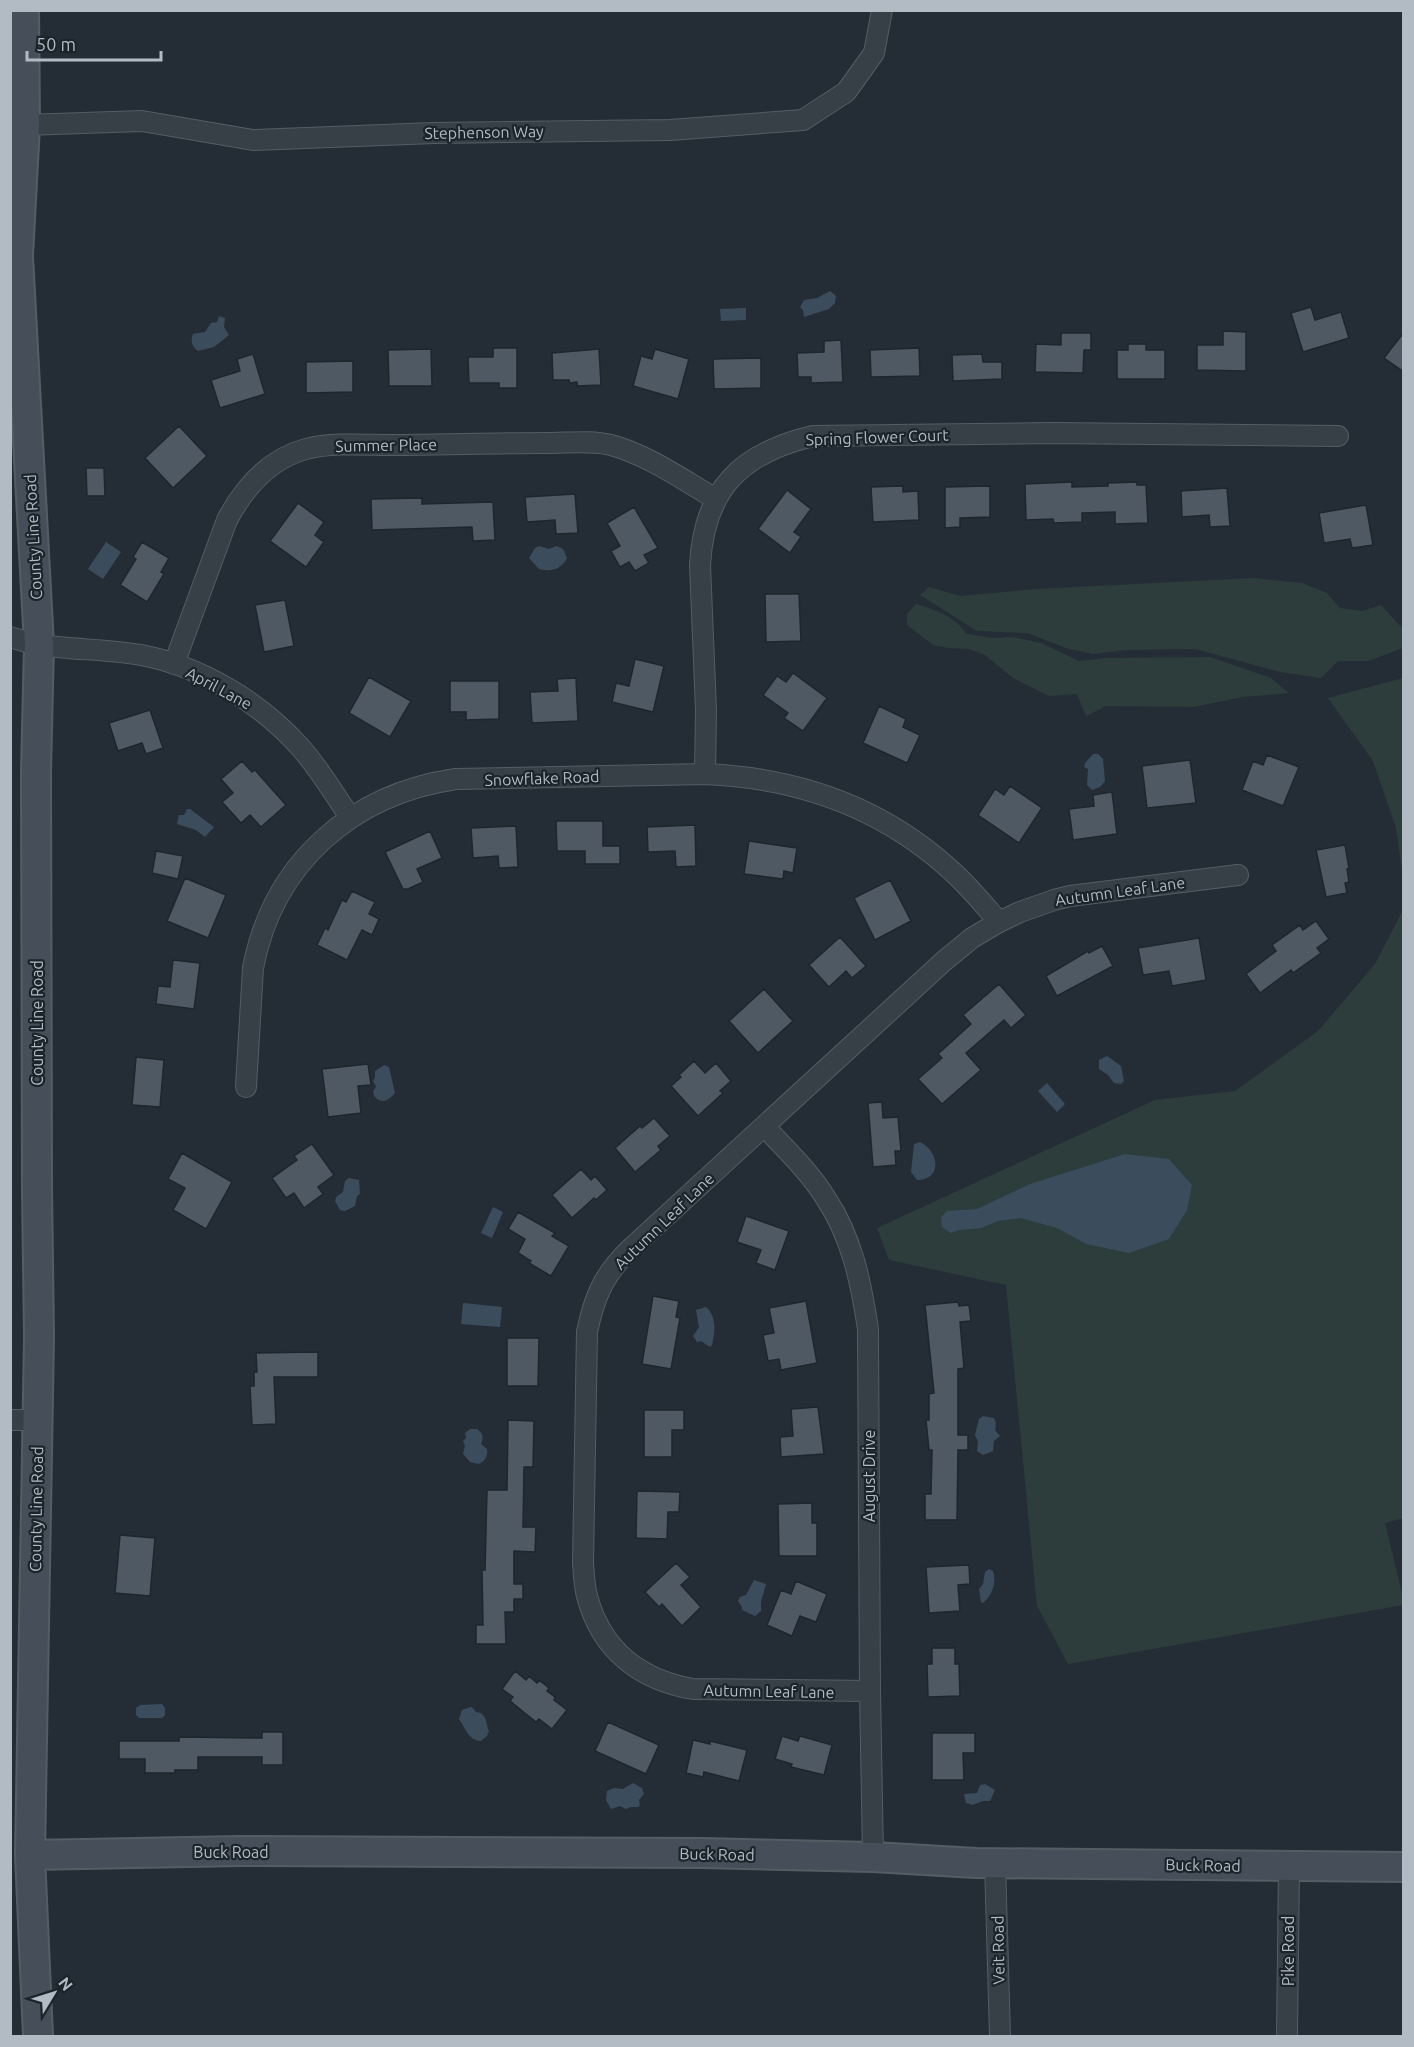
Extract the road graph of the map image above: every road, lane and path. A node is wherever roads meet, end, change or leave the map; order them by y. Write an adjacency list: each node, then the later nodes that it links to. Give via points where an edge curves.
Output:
1 (24, 10): 3 (main road, County Line Road)
2 (882, 10): 3 (street, Stephenson Way, via 874,53 846,92 803,120 670,130 253,140 142,121)
3 (25, 125): 4 (main road, County Line Road)
4 (14, 255): 8 (main road, County Line Road)
5 (1338, 436): 6 (street, Spring Flower Court, via 813,436 757,456 740,469)
6 (716, 499): 9 (street, Summer Place, via 638,455 587,442 306,449 261,474 235,505); 10 (street, Spring Flower Court, via 701,545 700,565)
7 (10, 637): 8 (street)
8 (39, 645): 9 (street, April Lane, via 141,655); 16 (main road, County Line Road, via 39,1337)
9 (174, 664): 11 (street, April Lane, via 224,687 272,720 300,747)
10 (705, 774): 11 (street, Snowflake Road, via 456,779 403,792); 13 (street, Snowflake Road, via 786,783 874,816 937,858)
11 (350, 817): 14 (street, Snowflake Road, via 310,852 271,909 253,968)
12 (1238, 875): 13 (street, Autumn Leaf Lane, via 1070,896)
13 (999, 922): 15 (street, Autumn Leaf Lane, via 944,961)
14 (246, 1087)
15 (765, 1126): 17 (street, August Drive, via 825,1197 847,1238 863,1292 868,1329); 17 (street, Autumn Leaf Lane, via 615,1264 592,1308 587,1332 585,1399 586,1594 614,1650 635,1668 667,1683 693,1689)
16 (24, 1420): 18 (main road, County Line Road)
17 (870, 1691): 19 (street, August Drive)
18 (30, 1855): 19 (main road, Buck Road, via 253,1851); 23 (main road, County Line Road)
19 (873, 1857): 20 (main road, Buck Road)
20 (994, 1863): 21 (main road, Buck Road); 24 (street, Veit Road)
21 (1289, 1866): 22 (main road, Buck Road); 25 (street, Pike Road)
22 (1404, 1867)
23 (38, 2037)
24 (1000, 2037)
25 (1287, 2037)

